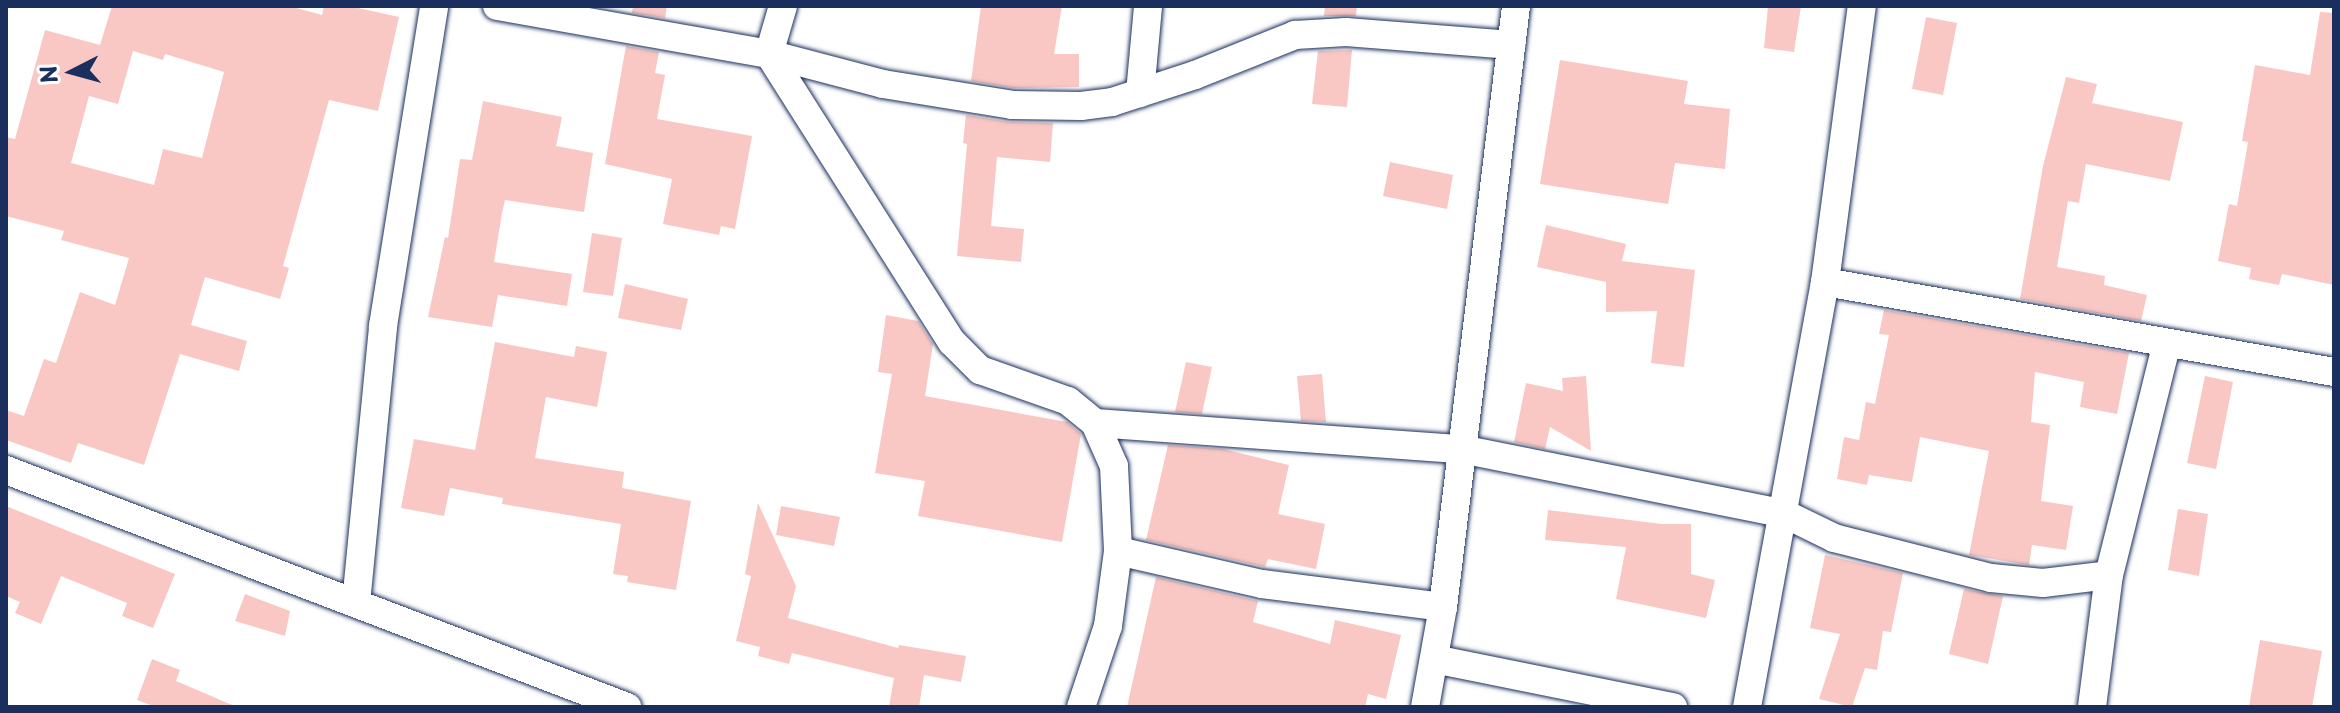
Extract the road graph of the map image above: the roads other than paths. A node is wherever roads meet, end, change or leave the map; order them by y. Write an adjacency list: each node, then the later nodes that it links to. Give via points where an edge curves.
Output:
1 (434, 6): 19 (street, via 383,326)
2 (497, 6): 8 (street)
3 (783, 6): 8 (street)
4 (1148, 6): 9 (street)
5 (1516, 6): 7 (street)
6 (1862, 6): 10 (street)
7 (1511, 45): 9 (street, via 1346,32 1295,35); 14 (street)
8 (769, 54): 9 (street, via 883,84 1012,105 1081,106); 13 (street, via 952,342 980,370 1068,401)
9 (1140, 93)
10 (1825, 282): 11 (street); 16 (street)
11 (2167, 343): 12 (street); 18 (street)
12 (2334, 372)
13 (1095, 423): 14 (street); 17 (street, via 1114,466)
14 (1461, 449): 16 (street); 20 (street)
15 (6, 470): 19 (street)
16 (1785, 514): 18 (street, via 1834,538 1991,578 2043,583); 26 (street)
17 (1118, 551): 20 (street, via 1262,584); 23 (street, via 1108,626)
18 (2109, 575): 27 (street)
19 (356, 603): 22 (street)
20 (1443, 607): 21 (street)
21 (1434, 659): 24 (street); 25 (street)
22 (627, 707)
23 (1081, 707)
24 (1425, 707)
25 (1673, 707)
26 (1747, 707)
27 (2092, 707)

